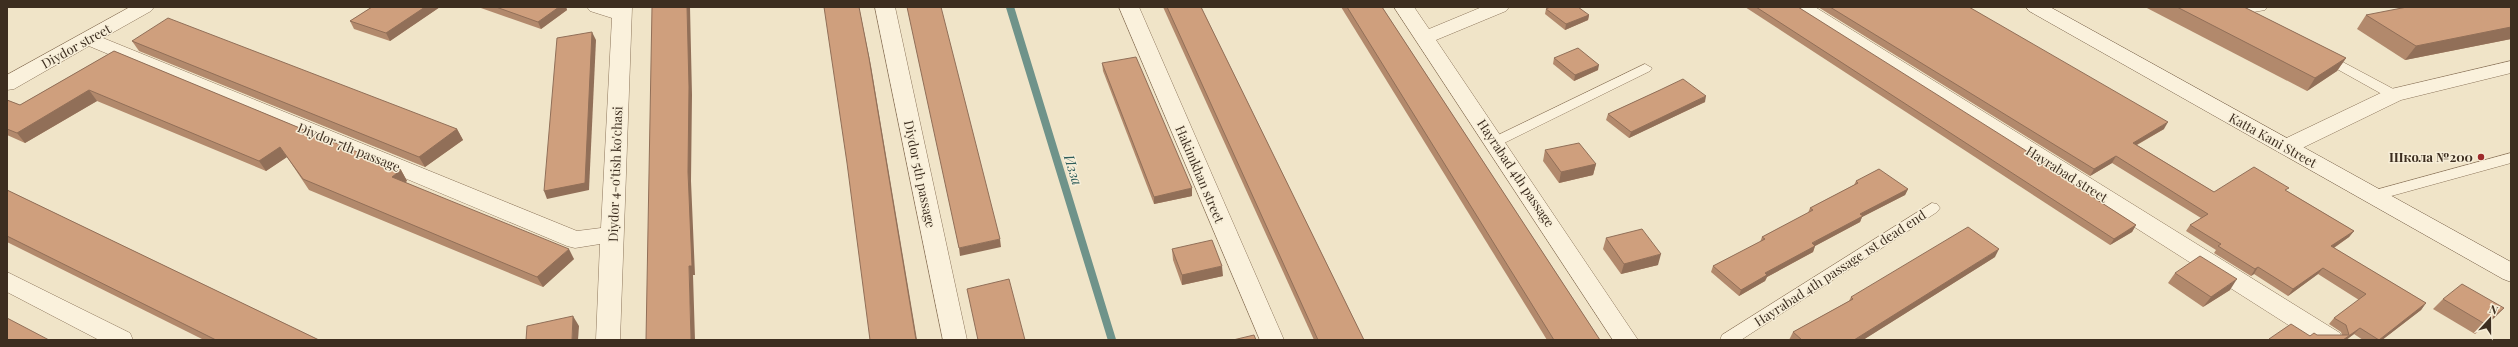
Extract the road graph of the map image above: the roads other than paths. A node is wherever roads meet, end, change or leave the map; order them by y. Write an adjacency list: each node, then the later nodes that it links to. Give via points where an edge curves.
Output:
1 (144, 7): 14 (street, Diydor street)
2 (597, 7): 11 (street)
3 (884, 7): 30 (street, Diydor 5th passage)
4 (1128, 7): 31 (street, Hakimkhаn street)
5 (1404, 7): 13 (street, Hayrabad 4th passage)
6 (1499, 7): 13 (street)
7 (1802, 7): 34 (street, Hayrabad street)
8 (2036, 7): 21 (street, Katta Kani Street)
9 (2260, 7): 10 (lane)
10 (2239, 9): 12 (lane)
11 (622, 11): 25 (street, Diydor 4-o'tish ko'chasi)
12 (2263, 22)
13 (1425, 38): 20 (street, Hayrabad 4th passage)
14 (88, 39): 18 (street, Diydor street); 25 (street, Diydor 7th passage, via 574,240)
15 (2311, 49): 19 (lane)
16 (2511, 67): 19 (street)
17 (1645, 68): 20 (lane)
18 (7, 84)
19 (2394, 95): 21 (street)
20 (1495, 142): 32 (street, Hayrabad 4th passage)
21 (2286, 147): 23 (street, Katta Kani Street)
22 (2511, 158): 23 (lane)
23 (2373, 196): 26 (street, Katta Kani Street)
24 (1932, 208): 33 (lane, Hayrabad 4th passage 1st dead end)
25 (613, 234): 29 (street, Diydor 4-o'tish ko'chasi)
26 (2511, 272)
27 (7, 281): 28 (street)
28 (121, 340)
29 (608, 340)
30 (955, 340)
31 (1272, 340)
32 (1626, 340)
33 (1728, 340)
34 (2331, 340)

